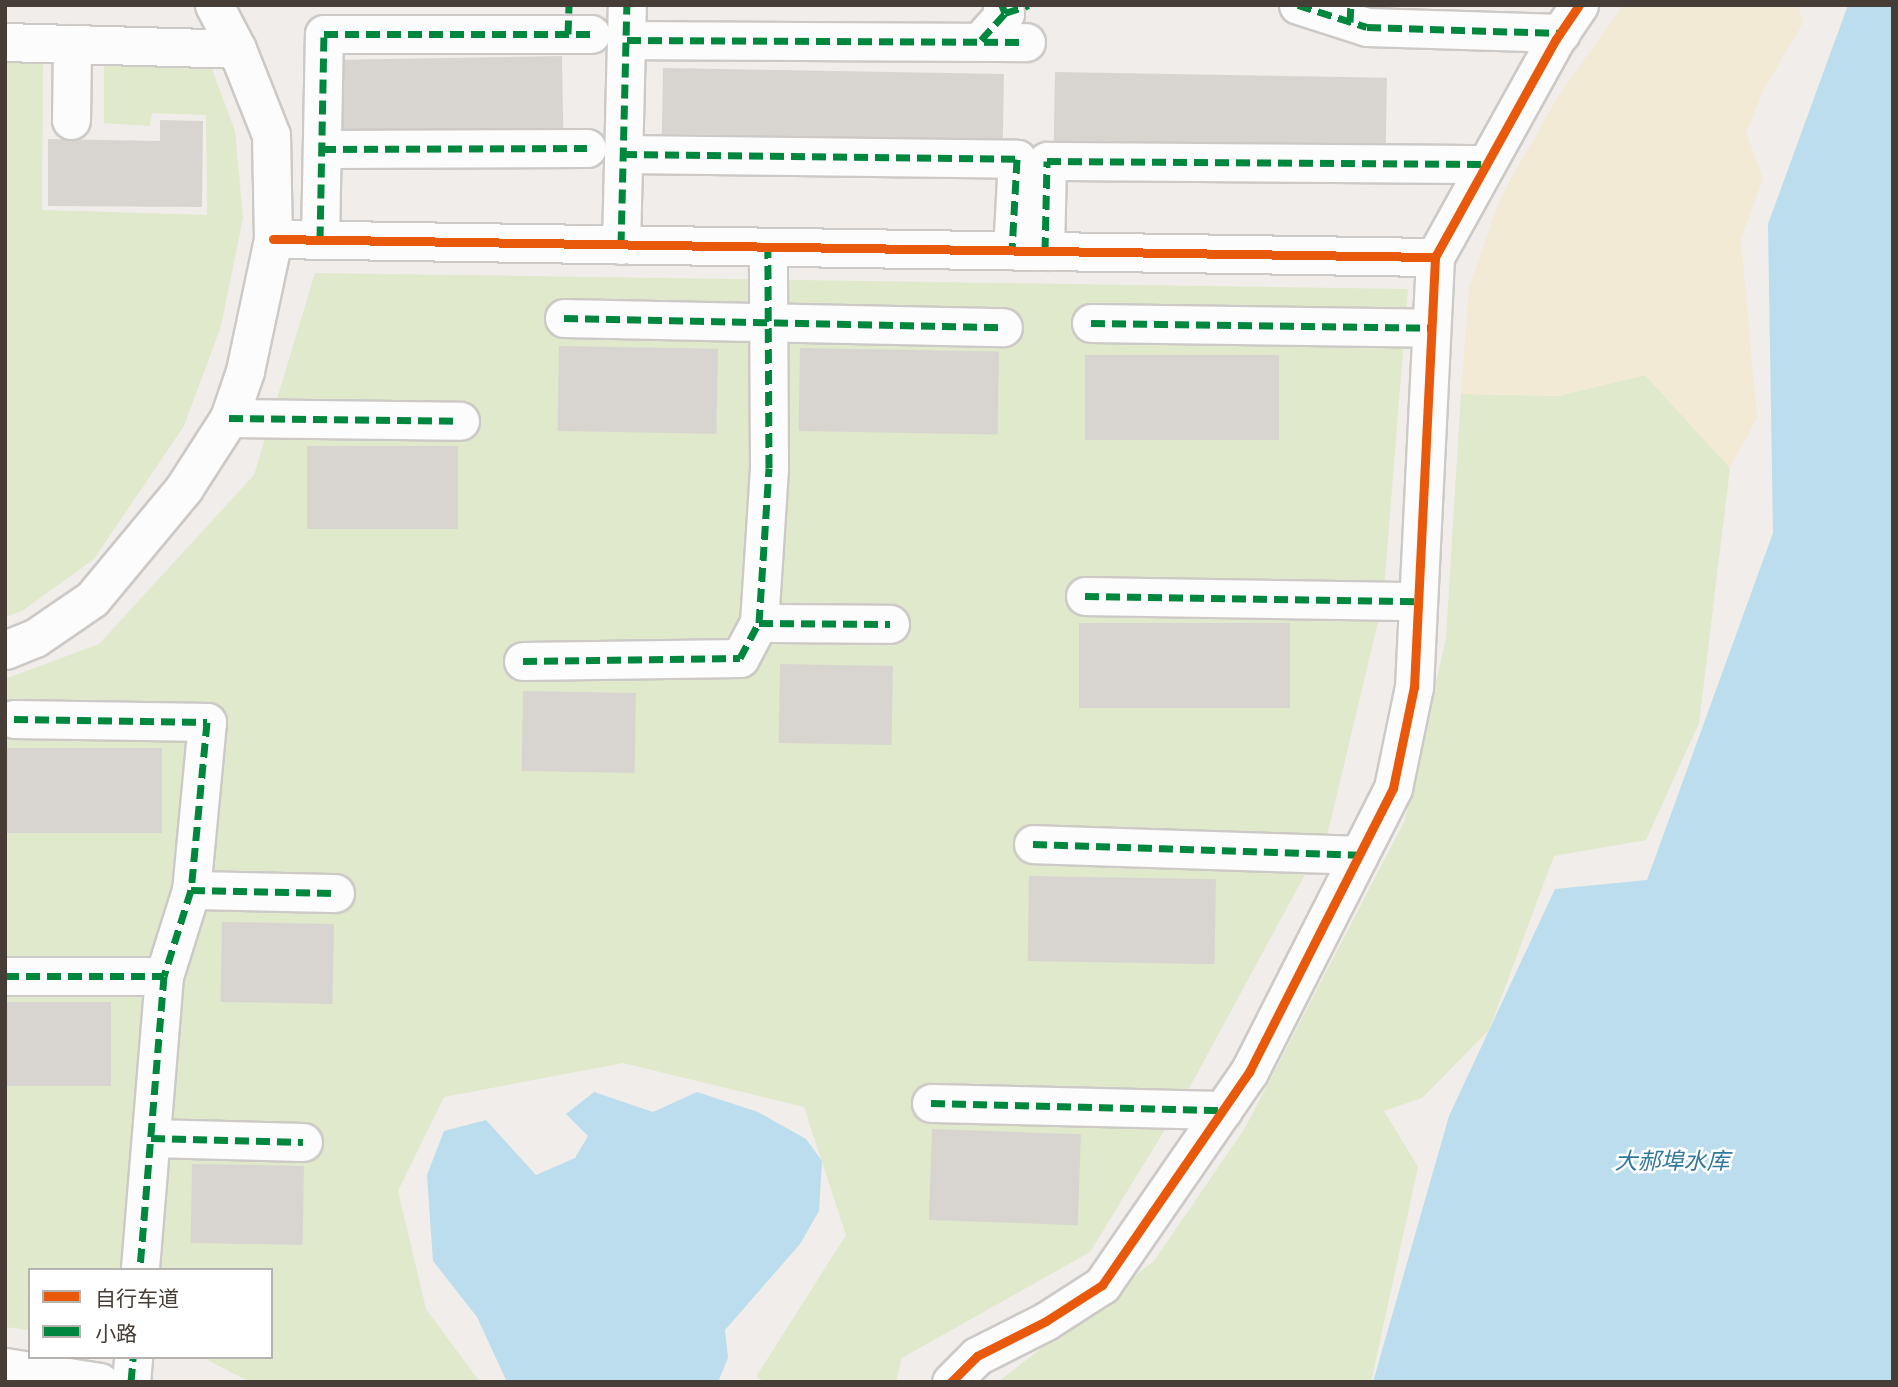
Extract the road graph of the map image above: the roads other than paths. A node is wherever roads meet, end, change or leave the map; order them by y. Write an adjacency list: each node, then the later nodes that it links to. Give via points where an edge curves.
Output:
1 (214, 5): 10 (street)
2 (1298, 5): 3 (street)
3 (1351, 13): 5 (street, via 1367,27)
4 (1015, 16): 6 (street, via 981,40)
5 (1570, 19): 15 (street)
6 (627, 23): 14 (street)
7 (576, 24): 13 (street, via 324,34)
8 (5, 42): 9 (street)
9 (72, 44): 10 (street); 11 (street)
10 (237, 49): 16 (street, via 271,135)
11 (71, 120)
12 (587, 148): 13 (street)
13 (322, 149): 17 (street)
14 (623, 154): 18 (street); 20 (street, via 1017,159)
15 (1485, 164): 20 (street, via 1047,161); 21 (street)
16 (273, 239): 17 (street); 27 (street, via 245,371)
17 (320, 240): 18 (street)
18 (621, 245): 19 (street)
19 (768, 247): 20 (street); 23 (street)
20 (1029, 250): 21 (street)
21 (1435, 257): 26 (street)
22 (564, 318): 23 (street)
23 (768, 322): 25 (street); 31 (street, via 769,468)
24 (1091, 323): 26 (street)
25 (1003, 327)
26 (1431, 328): 30 (street)
27 (229, 418): 28 (street); 33 (street, via 184,488 92,599 35,638)
28 (460, 421)
29 (1085, 596): 30 (street)
30 (1418, 601): 37 (street, via 1414,687 1393,788)
31 (759, 623): 32 (street); 34 (street, via 740,658)
32 (890, 624)
33 (5, 650)
34 (523, 661)
35 (14, 719): 38 (street, via 207,723)
36 (1033, 844): 37 (street)
37 (1359, 855): 43 (street, via 1249,1072)
38 (191, 890): 39 (street); 41 (street)
39 (335, 893)
40 (5, 976): 41 (street)
41 (164, 976): 44 (street)
42 (931, 1103): 43 (street)
43 (1223, 1110): 51 (street, via 1102,1285 1046,1321 977,1356)
44 (151, 1138): 45 (street); 46 (street)
45 (303, 1142)
46 (140, 1268)
47 (133, 1359): 50 (street)
48 (5, 1367): 49 (street)
49 (100, 1382)
50 (131, 1382)
51 (951, 1382)

